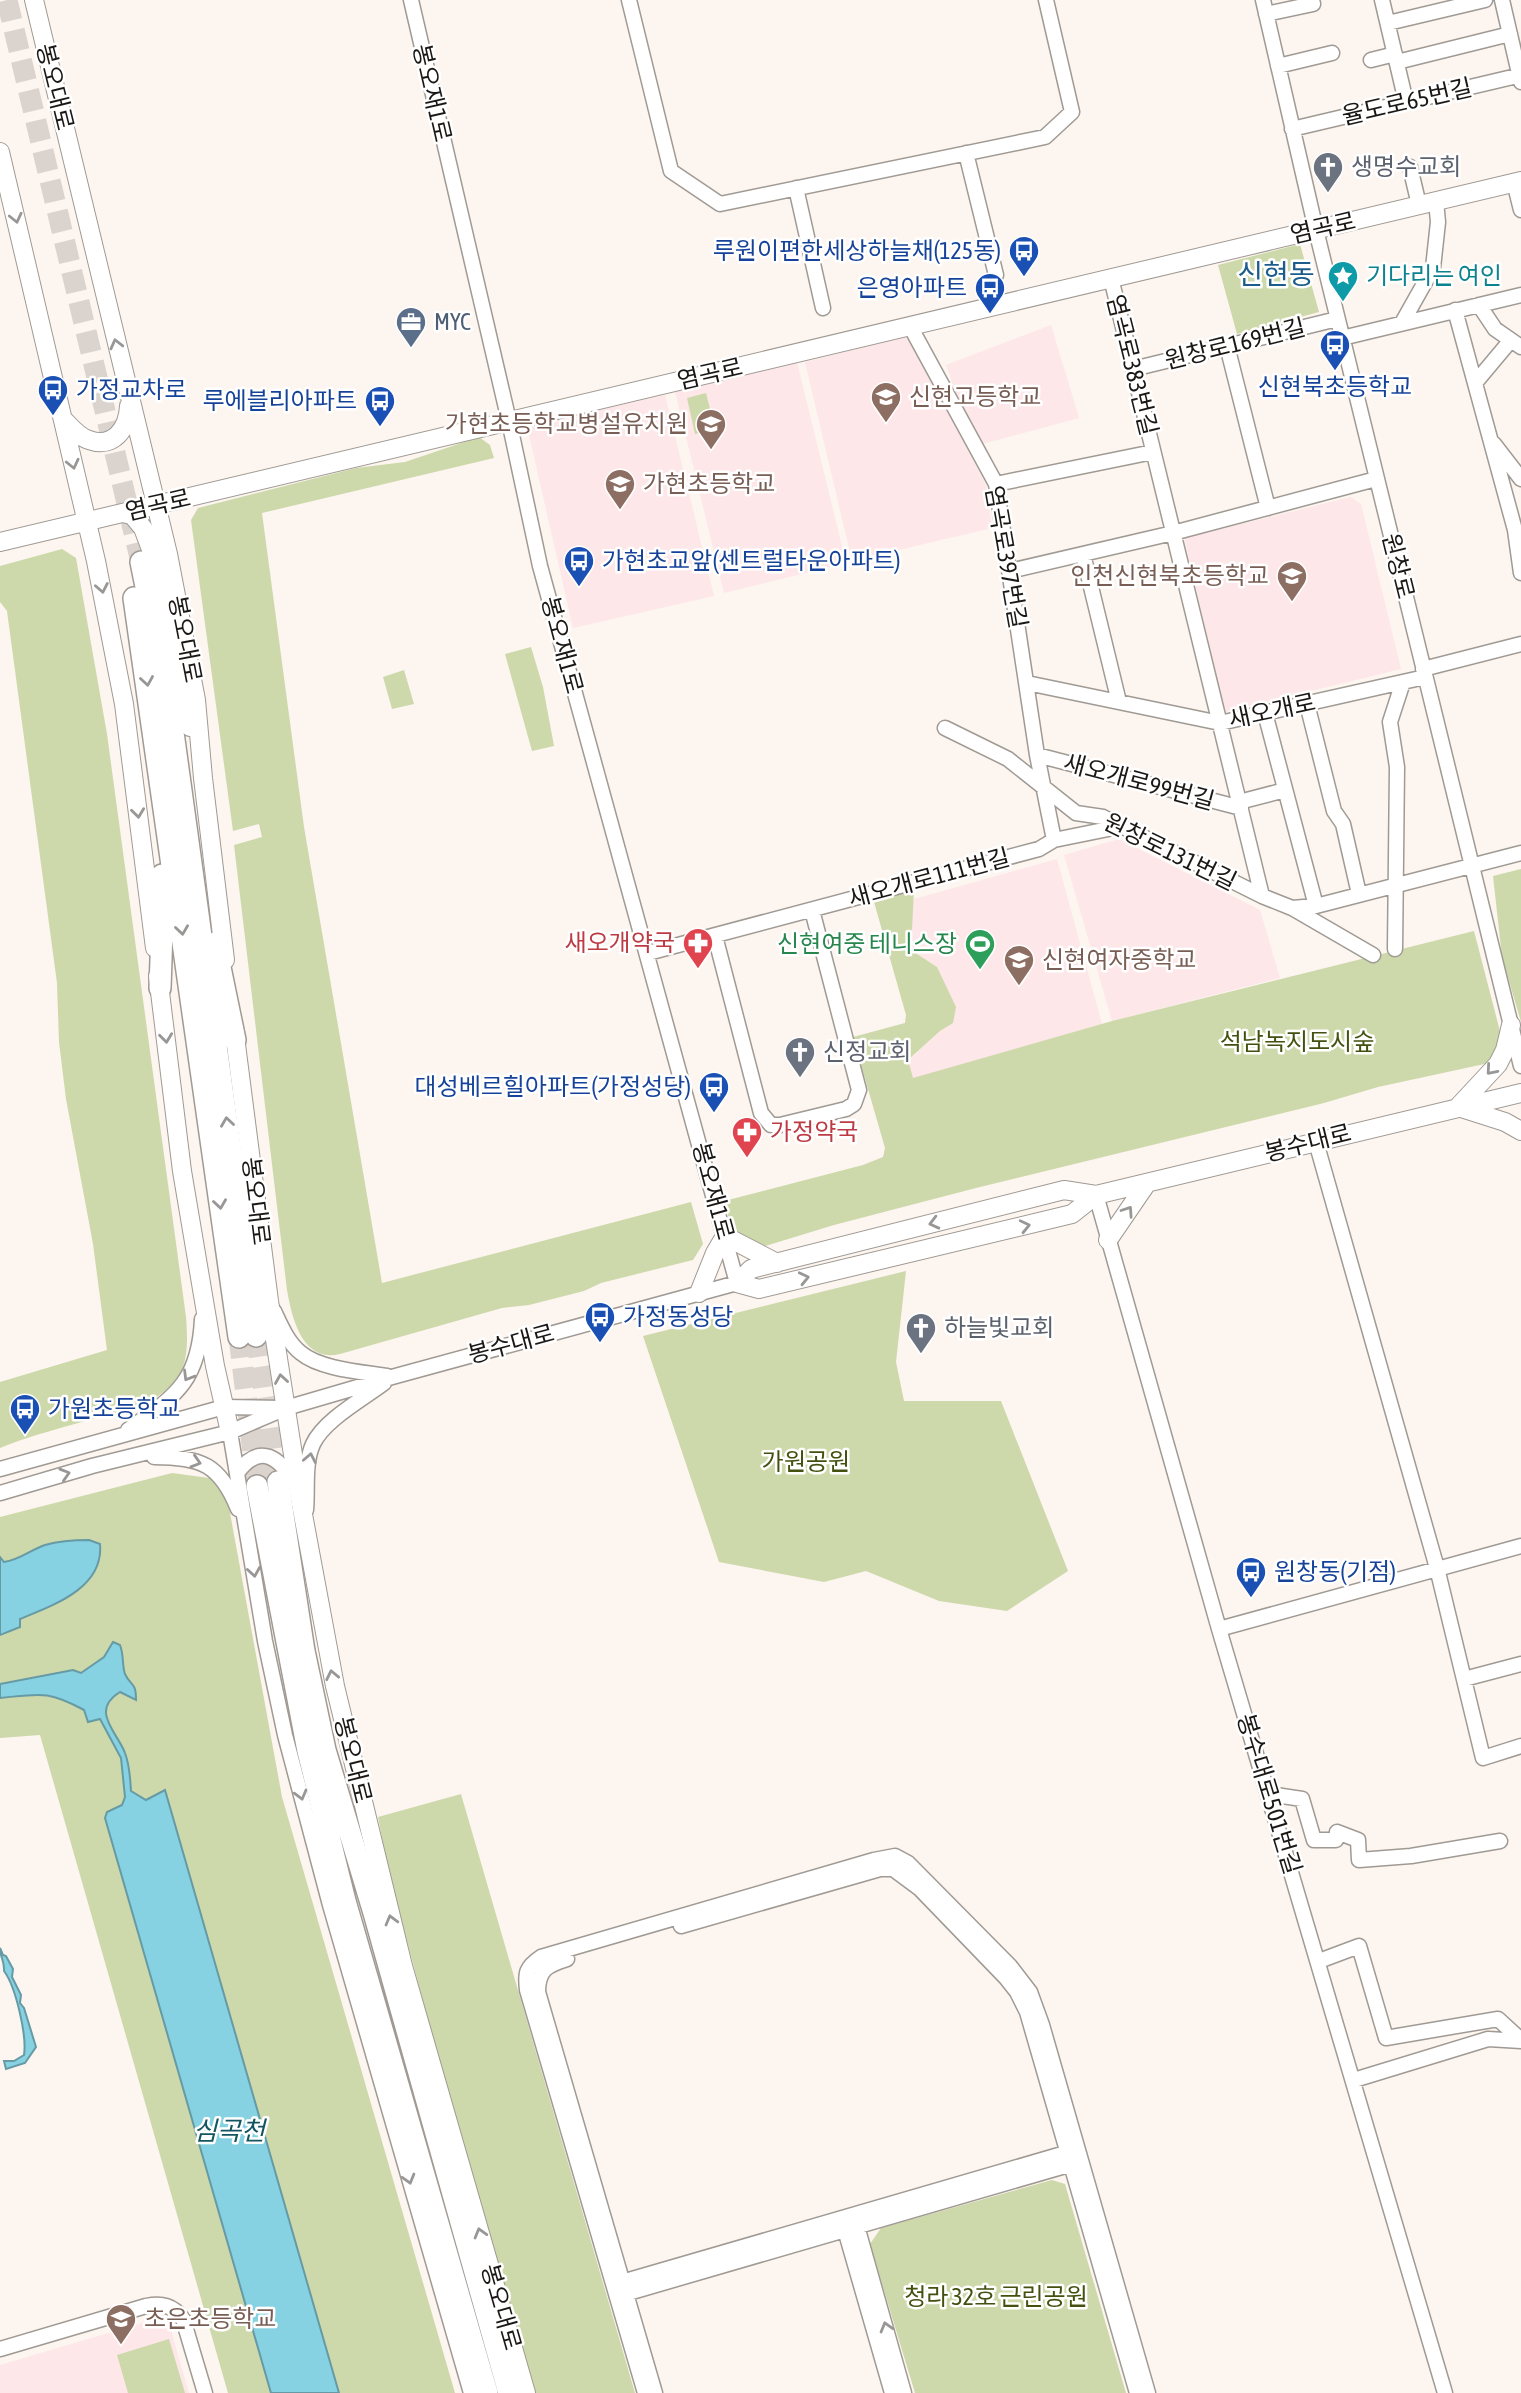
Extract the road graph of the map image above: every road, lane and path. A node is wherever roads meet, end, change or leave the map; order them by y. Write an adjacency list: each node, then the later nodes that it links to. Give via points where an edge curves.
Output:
1 (34, 0): 41 (main road, 봉오대로, one-way to 1)
2 (411, 0): 43 (street, 봉오재1로)
3 (629, 0): 23 (street, via 671,171 720,204)
4 (1046, 0): 20 (street, via 1072,112 1045,137)
5 (1312, 0): 9 (street, 원창로, via 1313,4)
6 (1382, 0): 10 (street)
7 (1485, 0): 10 (street)
8 (1502, 0): 11 (street)
9 (1265, 7): 15 (street, 원창로)
10 (1388, 23): 13 (street)
11 (1510, 34): 13 (street); 16 (street)
12 (1332, 53): 15 (street)
13 (1396, 58): 14 (street); 17 (street)
14 (1371, 60)
15 (1278, 66): 18 (street, 원창로)
16 (1520, 77): 17 (street, 율도로65번길)
17 (1406, 102): 18 (street, 율도로65번길)
18 (1292, 129): 26 (street, 원창로)
19 (0, 152): 42 (main road, one-way to 42)
20 (966, 153): 23 (street); 27 (street)
21 (1410, 167): 24 (street)
22 (1518, 182): 24 (main road, 염곡로); 25 (street)
23 (796, 188): 31 (street)
24 (1427, 203): 26 (main road, 염곡로); 34 (street, via 1438,222 1433,268)
25 (1521, 210)
26 (1316, 230): 28 (main road, 염곡로); 33 (street, 원창로)
27 (996, 275)
28 (1111, 278): 35 (main road, 염곡로); 39 (street, 염곡로383번길)
29 (1521, 295): 30 (street)
30 (1479, 304): 32 (street); 37 (street, via 1495,329)
31 (823, 307)
32 (1455, 310): 34 (street); 40 (street)
33 (1337, 318): 36 (street, 원창로); 38 (street, 원창로169번길)
34 (1402, 323): 36 (street)
35 (910, 326): 43 (main road, 염곡로); 48 (street, 염곡로397번길)
36 (1342, 338): 46 (street, 원창로)
37 (1516, 344): 40 (street)
38 (1227, 346): 39 (street, 원창로169번길); 50 (street)
39 (1132, 369): 45 (street, 염곡로383번길)
40 (1475, 383): 44 (street)
41 (129, 397): 42 (main road, via 125,429 107,440 87,440); 49 (main road, 봉오대로)
42 (62, 419): 52 (main road, one-way to 52)
43 (509, 421): 49 (main road, 염곡로); 87 (street, 봉오재1로, via 543,578)
44 (1490, 439): 47 (street); 53 (street)
45 (1153, 452): 48 (street, 염곡로383번길); 54 (street, 염곡로383번길)
46 (1376, 479): 50 (street); 60 (street, 원창로)
47 (1521, 479)
48 (996, 484): 57 (street, 염곡로397번길)
49 (158, 505): 51 (main road, 염곡로); 71 (main road, 봉오대로, via 196,700)
50 (1268, 508): 54 (street)
51 (122, 513): 52 (main road, 염곡로); 71 (main road, via 132,515 143,528 152,552)
52 (87, 522): 55 (main road, 염곡로); 89 (main road, one-way to 89, via 124,704)
53 (1518, 530): 58 (street)
54 (1173, 533): 56 (street); 68 (street, 염곡로383번길)
55 (0, 542)
56 (1083, 554): 57 (street); 64 (street)
57 (1010, 571): 62 (street, 염곡로397번길)
58 (1521, 573)
59 (1521, 644): 60 (street, 새오개로)
60 (1424, 673): 61 (street, 새오개로); 78 (street, 원창로)
61 (1403, 682): 65 (street, 새오개로); 79 (street, via 1390,722 1397,767)
62 (1027, 683): 64 (street, 새오개로); 70 (street)
63 (168, 696): 67 (highway, 봉오대로, one-way to 67, via 135,564); 67 (highway, 봉오대로, one-way to 63, via 248,1336); 91 (highway)
64 (1119, 702): 68 (street, 새오개로)
65 (1307, 704): 66 (street, 새오개로); 80 (street)
66 (1265, 713): 68 (street, 새오개로); 73 (street)
67 (153, 719): 89 (highway, via 163,902)
68 (1220, 723): 74 (street, 새오개로99번길)
69 (945, 728): 72 (street, 원창로131번길, via 1008,759)
70 (1037, 755): 72 (street); 74 (street, 새오개로99번길)
71 (203, 778): 91 (main road, 봉오대로)
72 (1044, 788): 75 (street, 원창로131번길, via 1076,813); 76 (street)
73 (1285, 790): 74 (street); 82 (street)
74 (1240, 805): 81 (street, 새오개로99번길)
75 (1123, 826): 76 (street, 새오개로111번길); 81 (street, 원창로131번길)
76 (1054, 841): 84 (street, 새오개로111번길, via 1039,849)
77 (1521, 853): 78 (street, 원창로131번길)
78 (1471, 866): 79 (street, 원창로131번길); 90 (street, 원창로)
79 (1395, 885): 80 (street, 원창로131번길); 86 (street)
80 (1359, 894): 82 (street, 원창로131번길)
81 (1262, 896): 83 (street, 원창로131번길)
82 (1316, 906): 83 (street, 원창로131번길)
83 (1292, 908): 88 (street, 원창로131번길)
84 (812, 910): 85 (street, 새오개로111번길); 85 (street, via 859,1090 854,1104 846,1109 780,1125 765,1119)
85 (715, 936): 87 (street, 새오개로111번길)
86 (1395, 949)
87 (648, 953): 99 (street, 봉오재1로)
88 (1373, 955)
89 (160, 988): 103 (main road, one-way to 103, via 183,1171)
90 (1516, 1031): 92 (street, 원창로); 94 (main road, one-way to 94, via 1498,1064)
91 (235, 1040): 105 (main road, 봉오대로)
92 (1521, 1066)
93 (1521, 1093): 94 (main road, 봉수대로)
94 (1458, 1107): 95 (main road); 96 (main road, 봉수대로)
95 (1521, 1131)
96 (1316, 1142): 97 (main road, 봉수대로); 120 (street)
97 (1147, 1183): 98 (main road, 봉수대로); 100 (main road, one-way to 97)
98 (1096, 1195): 100 (street, 봉수대로501번길); 101 (main road, 봉수대로, one-way to 101, via 1064,1191); 102 (main road, 봉수대로, one-way to 98, via 759,1289 1072,1214)
99 (725, 1236): 101 (main road); 102 (street, 봉오재1로); 104 (main road)
100 (1108, 1240): 121 (street, 봉수대로501번길)
101 (777, 1263): 102 (main road, 봉수대로, via 751,1269)
102 (737, 1283): 104 (street, 봉수대로)
103 (204, 1286): 107 (main road); 110 (street, one-way to 110, via 201,1340 190,1374 177,1393)
104 (699, 1293): 106 (street, 봉수대로)
105 (269, 1301): 106 (street, via 288,1338 309,1359); 108 (main road, 봉오대로, one-way to 105)
106 (392, 1377): 108 (street, 봉수대로); 117 (street, one-way to 106, via 313,1445 331,1422)
107 (224, 1407): 108 (street, 봉수대로); 109 (main road); 110 (street, 봉수대로)
108 (286, 1408): 109 (street, 봉수대로); 116 (main road, 봉오대로)
109 (230, 1432): 111 (street, 봉수대로); 113 (street)
110 (121, 1435): 112 (street, 봉수대로)
111 (128, 1457): 115 (street, 봉수대로, one-way to 111); 118 (street, one-way to 118, via 199,1461 228,1488)
112 (0, 1469)
113 (237, 1473): 116 (street, via 250,1459 269,1457 286,1468); 118 (street)
114 (267, 1484): 133 (highway, 봉오대로, via 325,1750 374,1913)
115 (0, 1493)
116 (299, 1493): 117 (main road, 봉오대로)
117 (305, 1526): 128 (main road, 봉오대로, one-way to 117, via 335,1686)
118 (248, 1532): 129 (street, one-way to 129, via 285,1735)
119 (1521, 1546): 120 (street)
120 (1437, 1569): 121 (street); 123 (street)
121 (1219, 1629): 125 (street, 봉수대로501번길)
122 (1521, 1664): 123 (street)
123 (1464, 1679): 124 (street, via 1483,1758)
124 (1521, 1746)
125 (1269, 1794): 126 (street, via 1302,1799 1314,1840 1336,1840 1337,1832 1358,1840 1359,1860); 127 (street, 봉수대로501번길)
126 (1500, 1841)
127 (1319, 1961): 130 (street, via 1359,1946 1386,2038 1498,2019); 131 (street, 봉수대로501번길)
128 (403, 1966): 133 (highway); 144 (main road, 봉오대로, one-way to 128)
129 (353, 1985): 133 (highway); 140 (street, one-way to 140)
130 (1521, 2040): 131 (street, via 1488,2039)
131 (1354, 2080): 151 (street, 봉수대로501번길)
132 (1074, 2157): 134 (street); 137 (street, via 1042,2025 1030,1992 1010,1966 908,1863 895,1856 808,1879 541,1957 525,1973); 149 (street); 150 (street)
133 (440, 2191): 135 (highway, 봉오대로); 136 (highway, 봉오대로)
134 (849, 2222): 137 (street); 147 (street); 148 (street, one-way to 134)
135 (464, 2236): 142 (highway, 봉오대로); 143 (highway)
136 (443, 2240): 140 (highway); 141 (highway, 봉오대로)
137 (619, 2289): 145 (street); 146 (street)
138 (0, 2349): 139 (street, via 146,2306 167,2305 183,2319)
139 (205, 2393)
140 (473, 2393)
141 (487, 2393)
142 (509, 2393)
143 (520, 2393)
144 (526, 2393)
145 (645, 2393)
146 (655, 2393)
147 (892, 2393)
148 (904, 2393)
149 (1137, 2393)
150 (1148, 2393)
151 (1446, 2393)

